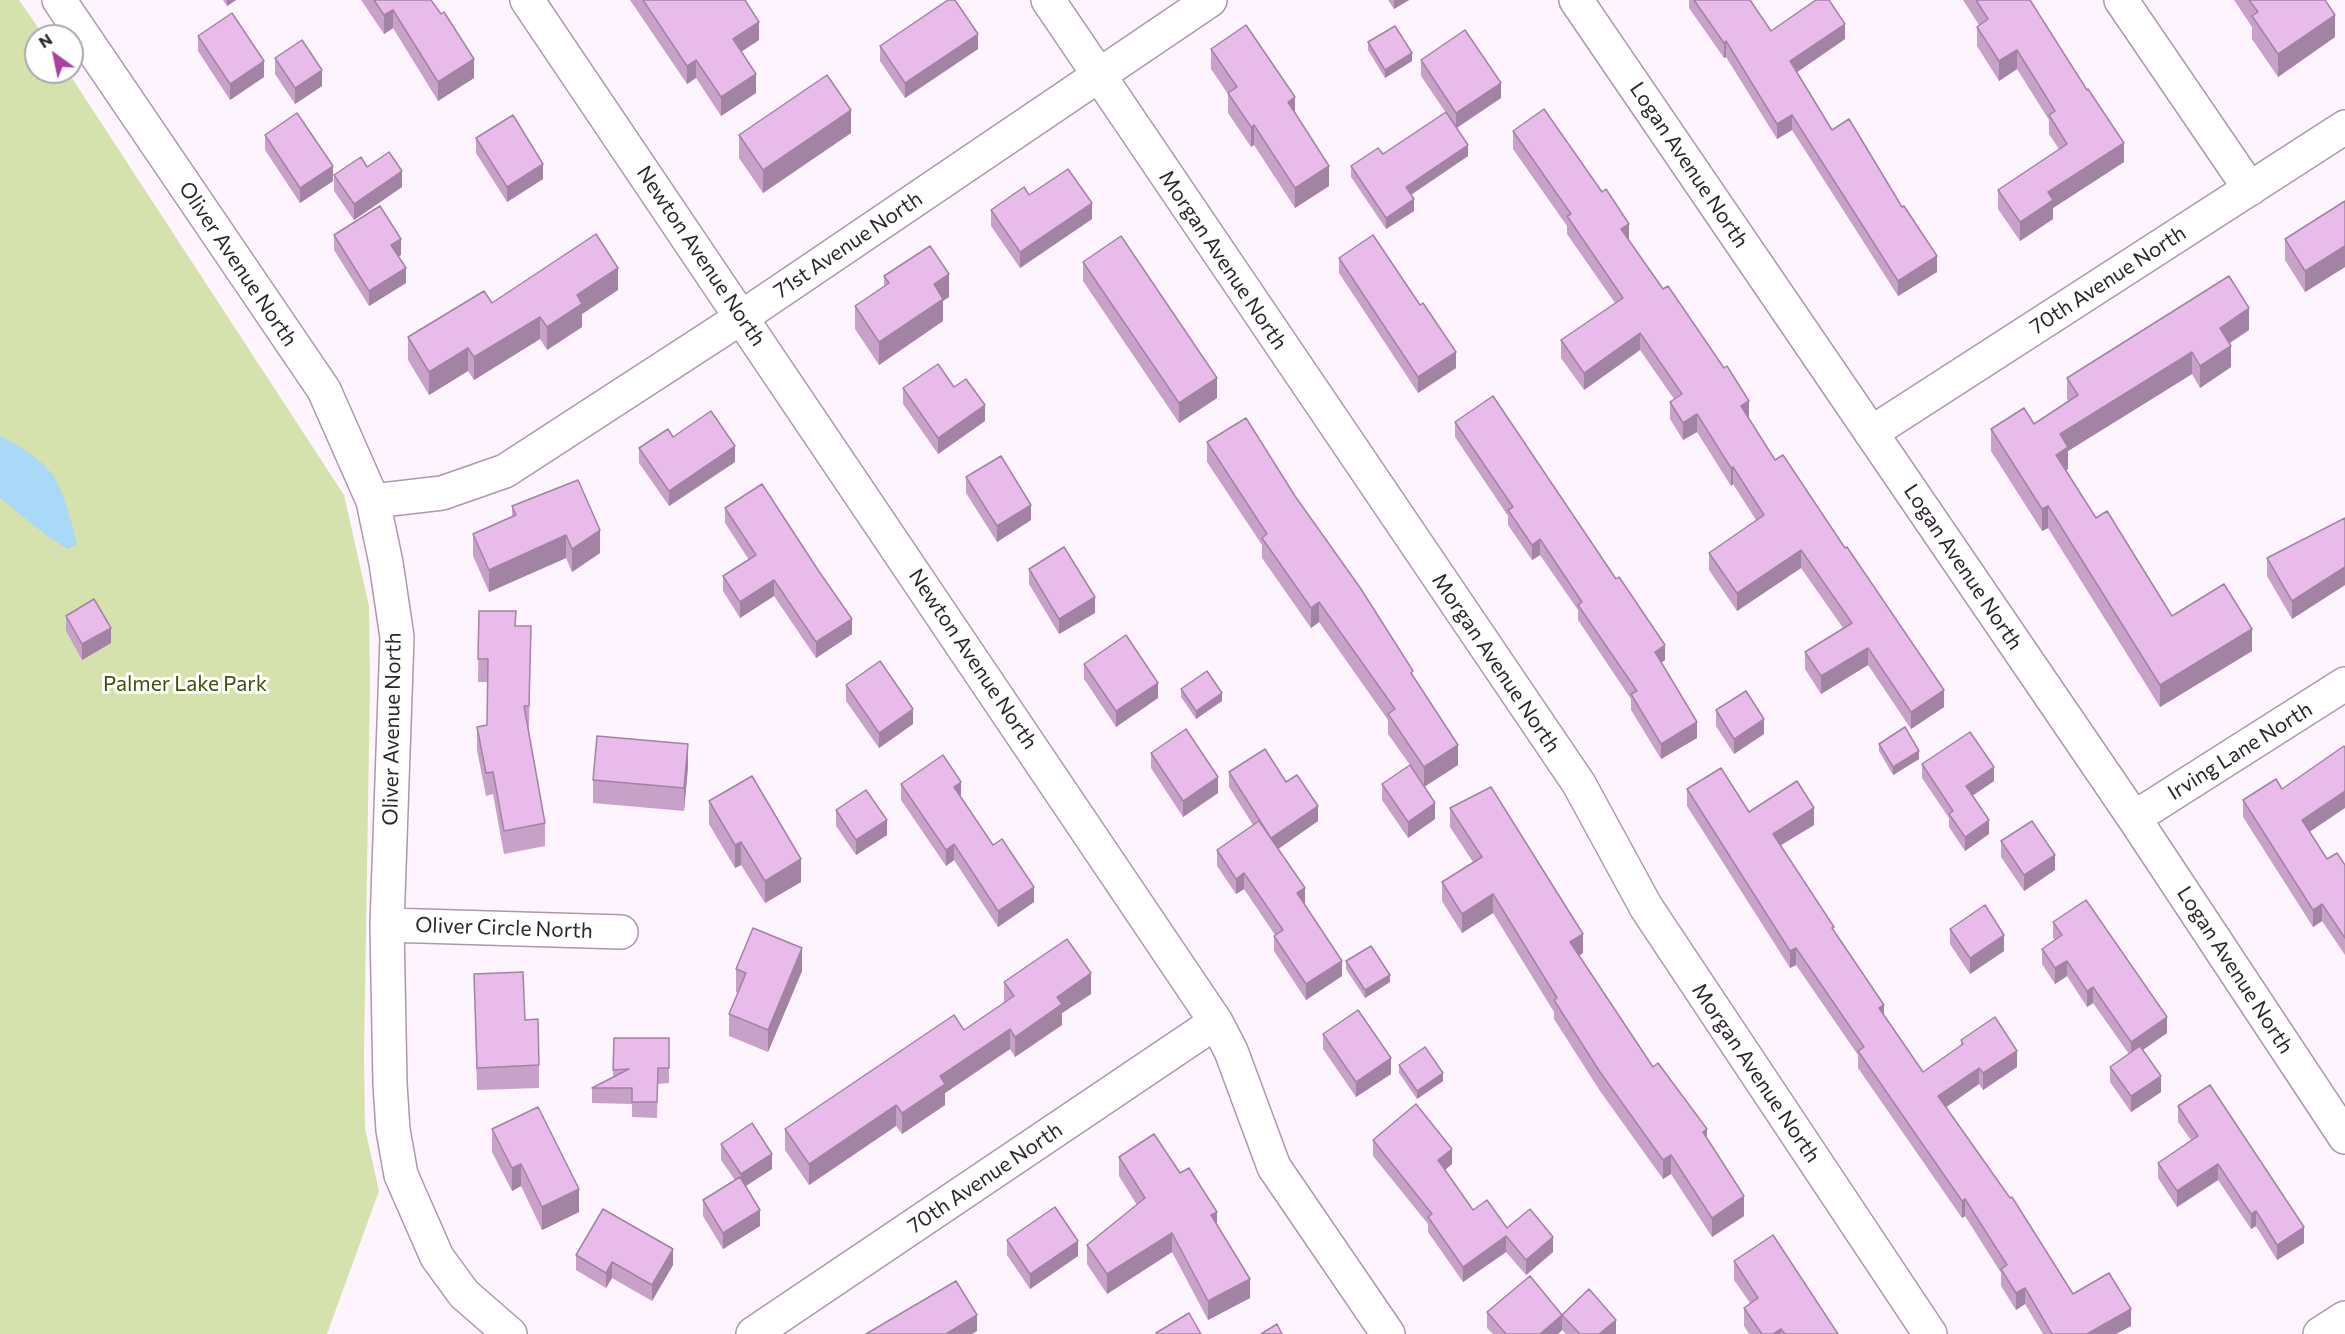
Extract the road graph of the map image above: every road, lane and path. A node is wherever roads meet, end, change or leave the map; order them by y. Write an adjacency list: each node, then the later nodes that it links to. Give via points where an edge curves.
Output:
1 (59, 0): 12 (street, Oliver Avenue North, via 324,390)
2 (527, 0): 10 (street, Newton Avenue North)
3 (1048, 0): 7 (street, Morgan Avenue North)
4 (1210, 0): 7 (street, 71st Avenue North)
5 (1576, 0): 11 (street, Logan Avenue North)
6 (2121, 0): 9 (street)
7 (1098, 75): 10 (street, 71st Avenue North); 23 (street, Morgan Avenue North, via 1579,784 1646,907)
8 (2345, 127): 9 (street, 70th Avenue North)
9 (2250, 189): 11 (street, 70th Avenue North)
10 (742, 317): 12 (street, 71st Avenue North, via 505,471 442,493); 17 (street, Newton Avenue North)
11 (1871, 433): 14 (street, Logan Avenue North)
12 (374, 501): 15 (street, Oliver Avenue North, via 397,637)
13 (2345, 684): 14 (street, Irving Lane North)
14 (2134, 818): 18 (street, Logan Avenue North)
15 (387, 925): 16 (street, Oliver Circle North); 20 (street, Oliver Avenue North, via 390,1084 400,1175 437,1257 464,1294)
16 (621, 932)
17 (1216, 1022): 21 (street, 70th Avenue North); 22 (street, Newton Avenue North, via 1232,1051 1274,1167)
18 (2345, 1137)
19 (2345, 1318): 24 (street)
20 (510, 1334)
21 (753, 1334)
22 (1388, 1334)
23 (1930, 1334)
24 (2320, 1334)

